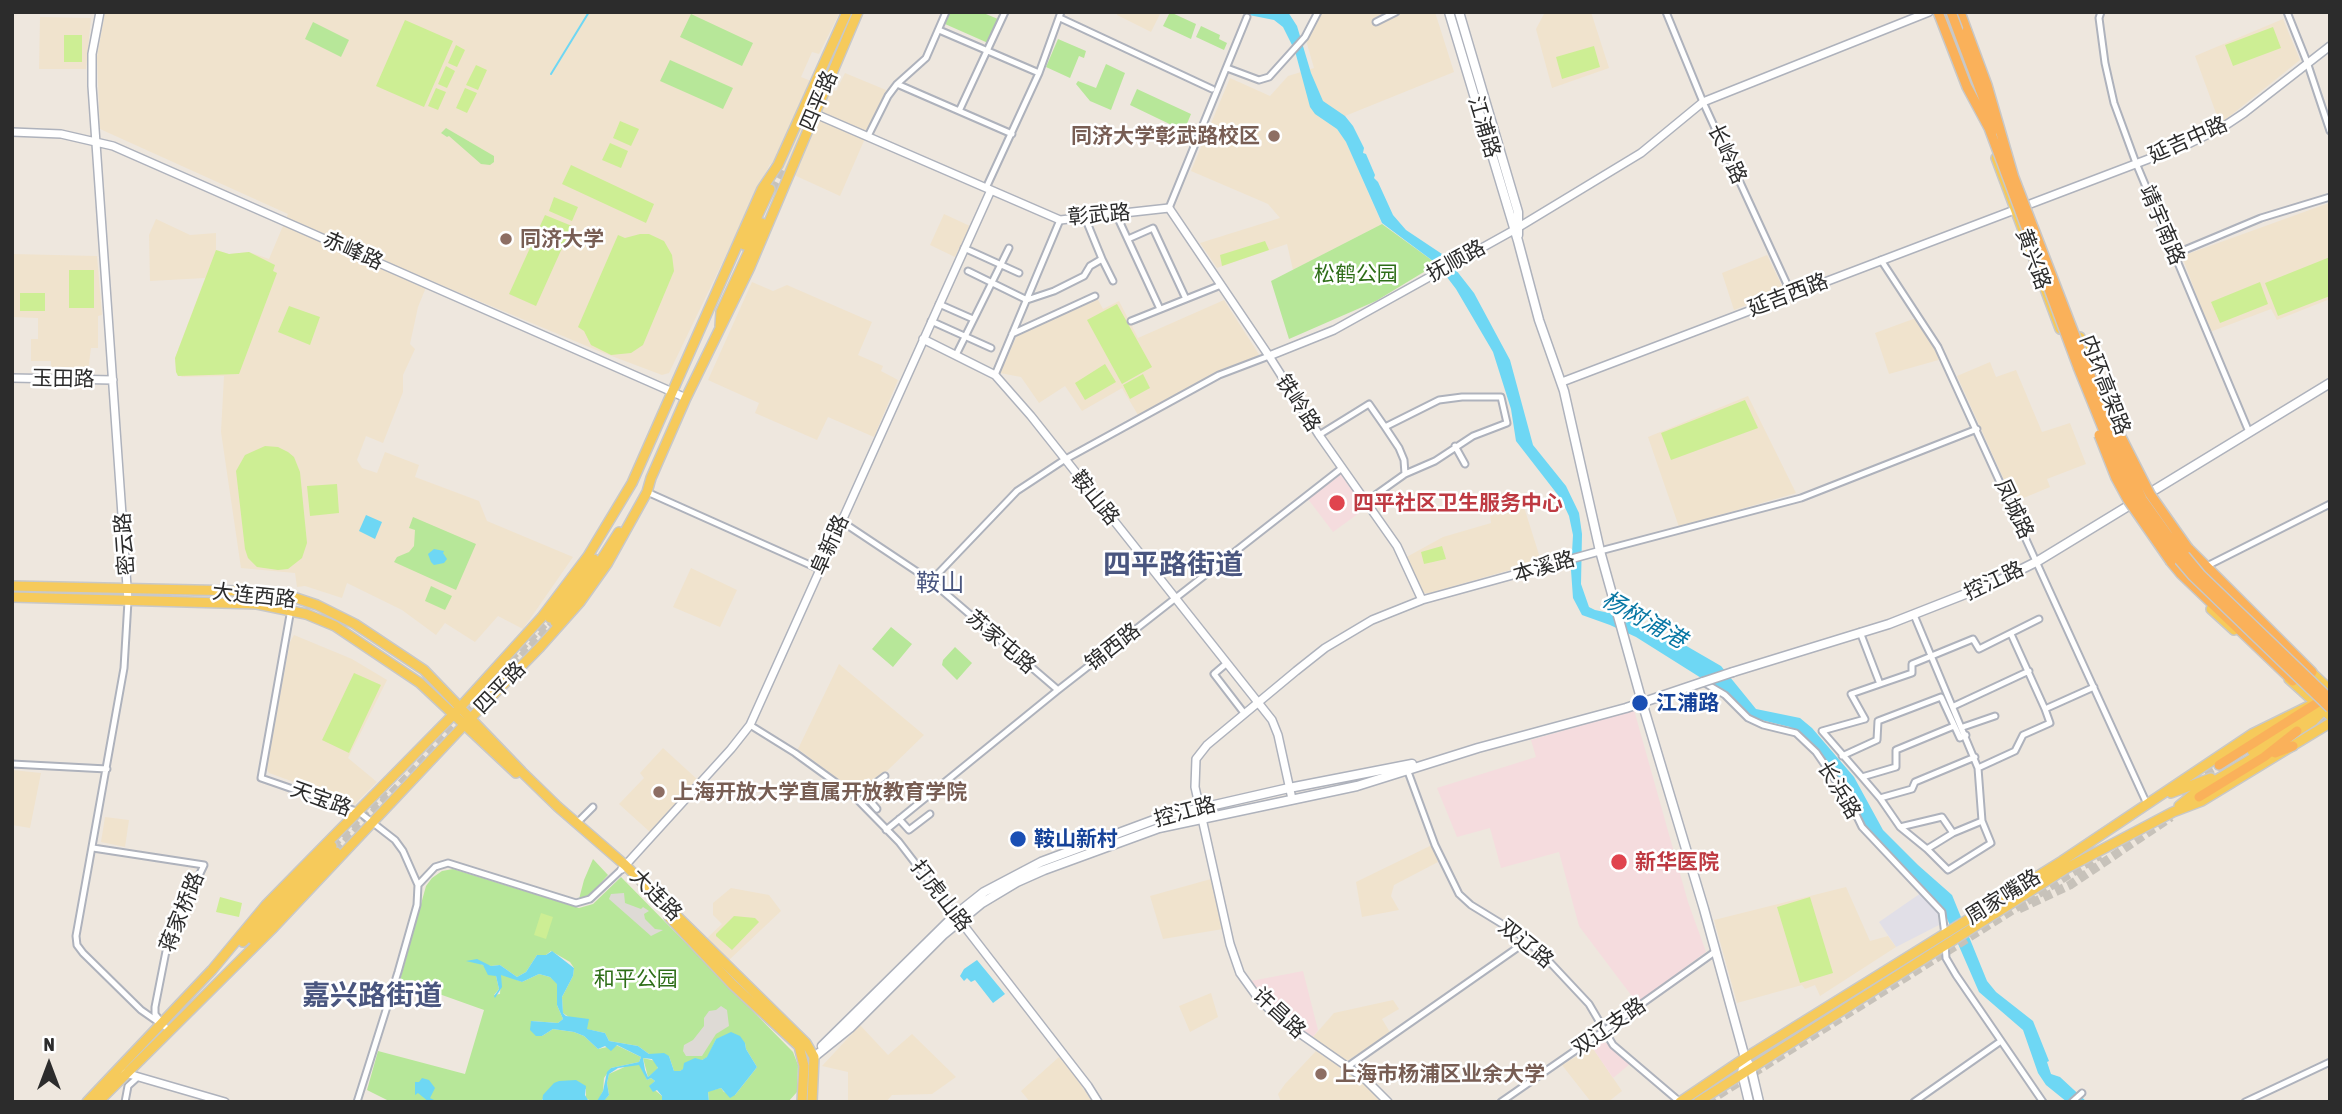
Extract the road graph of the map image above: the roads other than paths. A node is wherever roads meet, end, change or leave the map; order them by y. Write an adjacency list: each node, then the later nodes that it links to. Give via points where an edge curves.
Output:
1 (100, 12): 35 (street, 密云路, via 92,64)
2 (847, 12): 28 (main road, 四平路)
3 (858, 12): 30 (main road, 四平路)
4 (946, 12): 19 (street)
5 (1005, 12): 21 (street)
6 (1318, 12): 23 (street, via 1305,37 1269,78 1262,80)
7 (1396, 12): 18 (street)
8 (1449, 12): 47 (main road, 江浦路)
9 (1459, 12): 47 (main road, 江浦路, via 1518,212)
10 (1666, 12): 27 (street, 长岭路)
11 (1929, 12): 27 (street, 抚顺路)
12 (1942, 12): 43 (main road, 黄兴路); 76 (highway, 内环高架路, bridge)
13 (1956, 12): 37 (highway, 内环高架路, bridge); 37 (highway, bridge, via 1987,85); 41 (main road, 黄兴路)
14 (2101, 12): 36 (street, 靖宇南路, via 2110,91)
15 (2287, 12): 22 (street)
16 (1060, 15): 24 (street); 26 (street)
17 (1247, 17): 23 (street)
18 (1376, 22)
19 (939, 30): 21 (street); 25 (street, via 926,58)
20 (2330, 46): 22 (street, 延吉中路)
21 (988, 51): 24 (street); 29 (street)
22 (2307, 62): 31 (street); 36 (street, 延吉中路, via 2223,127)
23 (1227, 68): 42 (street)
24 (1039, 74): 33 (street)
25 (897, 84): 29 (street); 34 (street)
26 (1212, 89)
27 (1703, 102): 47 (street, 抚顺路, via 1641,153); 60 (street, 长岭路)
28 (804, 108): 30 (street, 彰武路); 38 (main road, 四平路, via 778,165)
29 (960, 109): 33 (street)
30 (814, 114): 34 (street, 彰武路); 38 (main road, 四平路)
31 (2330, 131)
32 (12, 132): 35 (street, 赤峰路)
33 (1012, 134): 39 (street)
34 (868, 136): 39 (street, 彰武路)
35 (96, 140): 79 (street, 密云路); 82 (street, 赤峰路)
36 (2136, 163): 41 (street, 延吉中路); 51 (street, 靖宇南路)
37 (2014, 178): 71 (highway, 内环高架路, bridge)
38 (773, 189): 82 (main road, 四平路, via 720,300 709,311); 83 (main road, 四平路, via 721,312 719,331)
39 (989, 189): 45 (street, 彰武路); 49 (street, 阜新路)
40 (2330, 197): 51 (street)
41 (2028, 203): 43 (street, 延吉中路); 96 (main road, 黄兴路, via 2123,445)
42 (1169, 208): 44 (street, 彰武路); 59 (street, 铁岭路)
43 (2014, 208): 53 (street, 延吉西路); 98 (main road, 黄兴路, via 2053,315)
44 (1116, 214): 45 (street, 彰武路); 48 (street)
45 (1060, 220): 62 (street)
46 (1086, 220): 52 (street)
47 (1516, 228): 75 (street, 抚顺路, via 1334,330); 80 (main road, 江浦路, via 1539,320)
48 (1128, 239): 63 (street, via 1153,228); 65 (street)
49 (964, 248): 54 (street); 64 (street, 阜新路)
50 (1009, 248): 54 (street)
51 (2175, 254): 86 (street, 靖宇南路)
52 (1102, 259): 57 (street); 62 (street, via 1079,280)
53 (1881, 260): 60 (street, 延吉西路); 85 (street, 凤城路, via 1938,347)
54 (1001, 265): 56 (street); 58 (street)
55 (968, 271): 58 (street)
56 (1019, 272)
57 (1113, 281)
58 (993, 283): 62 (street); 66 (street)
59 (1221, 285): 63 (street); 75 (street, 铁岭路)
60 (1791, 293): 80 (street, 延吉西路)
61 (1095, 296): 69 (street)
62 (1027, 299): 69 (street)
63 (1186, 299): 65 (street)
64 (939, 304): 66 (street); 67 (street, 阜新路)
65 (1160, 309): 68 (street)
66 (973, 319): 70 (street)
67 (931, 321): 70 (street); 72 (street, 阜新路)
68 (1131, 321)
69 (1012, 334): 77 (street)
70 (965, 336): 73 (street); 74 (street)
71 (2075, 338): 122 (highway, bridge, via 2160,511 2188,548); 131 (highway, 内环高架路, bridge, via 2116,446 2153,516 2201,575)
72 (923, 339): 74 (street, 鞍山路); 100 (street, 阜新路)
73 (991, 348)
74 (956, 355): 77 (street, 鞍山路)
75 (1269, 356): 87 (street, 铁岭路); 89 (street, 抚顺路, via 1165,401)
76 (2078, 367): 123 (highway, bridge, via 2116,478 2136,514 2197,590); 131 (highway, 内环高架路, bridge, via 2123,476 2163,541 2216,599)
77 (995, 375): 89 (street, 鞍山路)
78 (12, 378): 79 (street, 玉田路)
79 (113, 380): 107 (street, 密云路)
80 (1562, 382): 101 (main road, 江浦路)
81 (2330, 383): 86 (main road, 控江路)
82 (673, 393): 83 (street, 赤峰路); 94 (main road, 四平路)
83 (686, 398): 93 (main road, 四平路)
84 (1385, 427): 87 (street, via 1369,404); 88 (street, via 1439,400 1501,397 1507,423); 92 (street, via 1399,448)
85 (1977, 429): 101 (street, 本溪路, via 1801,498); 102 (street, 凤城路)
86 (2249, 432): 96 (main road, 控江路)
87 (1319, 435): 91 (street, 铁岭路)
88 (1455, 446): 90 (street); 92 (street)
89 (1064, 460): 105 (street, 抚顺路, via 1017,491); 109 (street, 鞍山路)
90 (1465, 464)
91 (1342, 468): 97 (street, 铁岭路); 109 (street, 锦西路)
92 (1405, 474): 97 (street)
93 (651, 478): 94 (main road, via 589,579 553,620 611,531); 95 (main road, 四平路)
94 (632, 483): 115 (main road, 四平路, via 588,556)
95 (647, 492): 104 (street); 118 (main road, 四平路, via 607,564)
96 (2147, 494): 98 (main road, 控江路); 103 (main road, 黄兴路); 122 (main road, 黄兴路, via 2198,566)
97 (1367, 501): 110 (street, 铁岭路, via 1397,547)
98 (2132, 503): 102 (main road, 控江路); 123 (main road, 黄兴路, via 2191,578)
99 (2330, 505): 103 (street)
100 (841, 521): 104 (street, 阜新路); 105 (street, 苏家屯路)
101 (1600, 551): 110 (street, 本溪路); 130 (main road, 江浦路)
102 (2038, 561): 113 (main road, 控江路); 126 (street, 凤城路)
103 (2209, 565): 122 (main road, 黄兴路, via 2296,650)
104 (820, 569): 139 (street, 阜新路)
105 (930, 581): 127 (street, 苏家屯路)
106 (12, 586): 107 (main road, 大连西路)
107 (128, 589): 111 (street, 密云路); 134 (main road, 大连西路, via 241,591 308,601 355,624 424,670)
108 (12, 597): 111 (main road, 大连西路)
109 (1176, 598): 120 (street, 鞍山路); 127 (street, 锦西路)
110 (1422, 600): 129 (street, 本溪路, via 1372,620 1325,648)
111 (128, 601): 112 (main road, 大连西路); 152 (street, 密云路, via 124,668)
112 (290, 609): 134 (main road, 大连西路, via 335,626); 164 (street, 天宝路, via 260,775 265,781)
113 (1914, 615): 116 (main road, 控江路); 119 (street)
114 (2039, 619): 117 (street)
115 (529, 632): 118 (main road, via 529,640); 134 (main road, 四平路)
116 (1860, 632): 124 (main road, 控江路, bridge); 125 (street)
117 (2011, 634): 119 (street, via 1979,649 1973,639); 121 (street)
118 (540, 647): 137 (main road, 四平路)
119 (1933, 656): 125 (street, via 1912,664 1912,673); 132 (street)
120 (1227, 663): 129 (street, 鞍山路); 135 (street, via 1214,674)
121 (2029, 671): 132 (street); 133 (street)
122 (2312, 672): 128 (main road, 黄兴路)
123 (2293, 681): 131 (main road, 黄兴路)
124 (1703, 682): 130 (main road, 控江路); 180 (street, 长浜路, via 1725,695 1748,718 1796,733 1816,752 1862,827 1942,912)
125 (1880, 684): 145 (street, via 1851,694 1865,719 1822,732)
126 (2094, 687): 133 (street); 160 (street, 凤城路)
127 (1058, 690): 168 (street, 锦西路)
128 (2330, 690)
129 (1258, 701): 135 (street, 本溪路); 155 (street, 鞍山路, via 1278,735)
130 (1642, 702): 150 (main road, 控江路); 183 (main road, 江浦路)
131 (2327, 705): 142 (main road); 149 (highway); 156 (main road, via 2212,777); 156 (main road, 周家嘴路, via 2283,717 2252,734)
132 (1954, 706): 141 (street)
133 (2045, 709): 151 (street, via 2050,723 2023,735 2015,751)
134 (457, 710): 137 (main road); 164 (main road, 四平路)
135 (1244, 713): 162 (street, 本溪路, via 1196,759 1194,778)
136 (1995, 716): 141 (street)
137 (468, 720): 170 (main road, 四平路); 171 (main road, 大连路); 177 (main road, 大连路, via 554,810)
138 (2330, 723): 144 (main road, 周家嘴路)
139 (750, 725): 173 (street, 打虎山路, via 853,795); 177 (street, 阜新路)
140 (1954, 726): 143 (street, via 1959,738); 145 (street, via 1941,697 1878,721 1877,740); 154 (street, via 1896,750 1896,768)
141 (1963, 727): 143 (street)
142 (2297, 731): 147 (highway); 165 (main road, via 2196,792)
143 (1966, 735): 146 (street)
144 (2292, 746): 147 (highway); 165 (main road, 周家嘴路, via 2202,800)
145 (1842, 756): 154 (street)
146 (1975, 757): 151 (street); 158 (street, via 1915,782 1912,789)
147 (2264, 758): 157 (highway)
148 (12, 764): 152 (street)
149 (2219, 765)
150 (1407, 768): 155 (main road, 控江路); 159 (main road, 控江路, via 1357,786); 181 (street, 双辽路, via 1430,833 1459,894)
151 (1978, 768): 169 (street)
152 (107, 769): 175 (street, 密云路)
153 (885, 776): 163 (street, via 864,794)
154 (1862, 777): 158 (street)
155 (1289, 788): 159 (street, 鞍山路); 162 (main road, 控江路)
156 (2160, 797): 160 (main road, 周家嘴路)
157 (2199, 797)
158 (1880, 798): 172 (street)
159 (1292, 799): 167 (main road, 控江路)
160 (2148, 805): 180 (main road, 周家嘴路)
161 (593, 807): 171 (street)
162 (1200, 808): 167 (street, 许昌路); 179 (main road, 控江路, via 1103,835 1041,862 984,892)
163 (877, 809)
164 (359, 812): 170 (street, 天宝路); 184 (main road, 四平路, via 266,905)
165 (2173, 812): 182 (main road, 周家嘴路, via 2067,869)
166 (930, 814): 168 (street, via 909,830)
167 (1202, 817): 179 (main road, 控江路, via 1044,870); 194 (street, 许昌路, via 1230,944 1241,973 1279,1019)
168 (899, 819): 173 (street, 锦西路)
169 (1982, 821): 174 (street); 176 (street, via 1991,843 1948,870)
170 (372, 822): 178 (street, 天宝路, via 395,840); 185 (main road, 四平路)
171 (577, 823): 177 (main road, 大连路)
172 (1900, 827): 174 (street, via 1942,817); 176 (street)
173 (886, 830): 179 (street, 打虎山路)
174 (1953, 833): 176 (street)
175 (93, 848): 186 (street, 密云路, via 77,945 141,1010); 186 (street, 蒋家桥路, via 204,866 168,941 155,1007)
176 (1927, 849)
177 (624, 867): 178 (street, via 590,899 576,903 448,863 435,867); 190 (main road, 大连路, via 806,1043); 193 (main road, 大连路, via 732,984 795,1041)
178 (418, 885): 205 (street, via 417,905)
179 (958, 918): 190 (main road, 控江路, via 844,1023); 208 (street, 打虎山路)
180 (1948, 931): 182 (street); 191 (main road, 周家嘴路)
181 (1527, 941): 187 (street, 双辽路, via 1589,1004); 194 (street)
182 (1945, 947): 189 (street, via 1948,962); 195 (main road, 周家嘴路)
183 (1716, 951): 187 (street, 双辽支路); 191 (main road, 江浦路)
184 (212, 970): 185 (main road, via 334,849); 186 (main road, 四平路)
185 (224, 977): 188 (main road, 四平路)
186 (162, 1023): 188 (street, 密云路); 196 (main road, 四平路)
187 (1605, 1030): 210 (street, 双辽支路); 211 (street, 双辽路, via 1614,1045)
188 (171, 1031): 196 (main road, 四平路)
189 (2001, 1041): 215 (street); 216 (street)
190 (814, 1057): 193 (main road, 控江路); 207 (main road)
191 (1745, 1058): 195 (main road, 江浦路); 197 (main road, 江浦路); 211 (main road, 周家嘴路)
192 (2330, 1062): 218 (street)
193 (804, 1066): 206 (main road, 大连路)
194 (1347, 1067): 209 (street, 许昌路)
195 (1751, 1068): 197 (main road, 周家嘴路); 214 (main road, 江浦路)
196 (122, 1072): 198 (street); 199 (main road, 四平路); 202 (main road, 四平路)
197 (1742, 1073): 212 (main road, 周家嘴路); 213 (main road, 江浦路)
198 (138, 1077): 201 (street, via 130,1083); 204 (street)
199 (112, 1088): 201 (street, via 122,1090); 203 (main road, 四平路)
200 (2082, 1093): 217 (street)
201 (124, 1099)
202 (87, 1102)
203 (99, 1102)
204 (225, 1102)
205 (357, 1102)
206 (802, 1102)
207 (812, 1102)
208 (1098, 1102)
209 (1388, 1102)
210 (1501, 1102)
211 (1680, 1102)
212 (1698, 1102)
213 (1749, 1102)
214 (1759, 1102)
215 (1914, 1102)
216 (2043, 1102)
217 (2072, 1102)
218 (2245, 1102)

